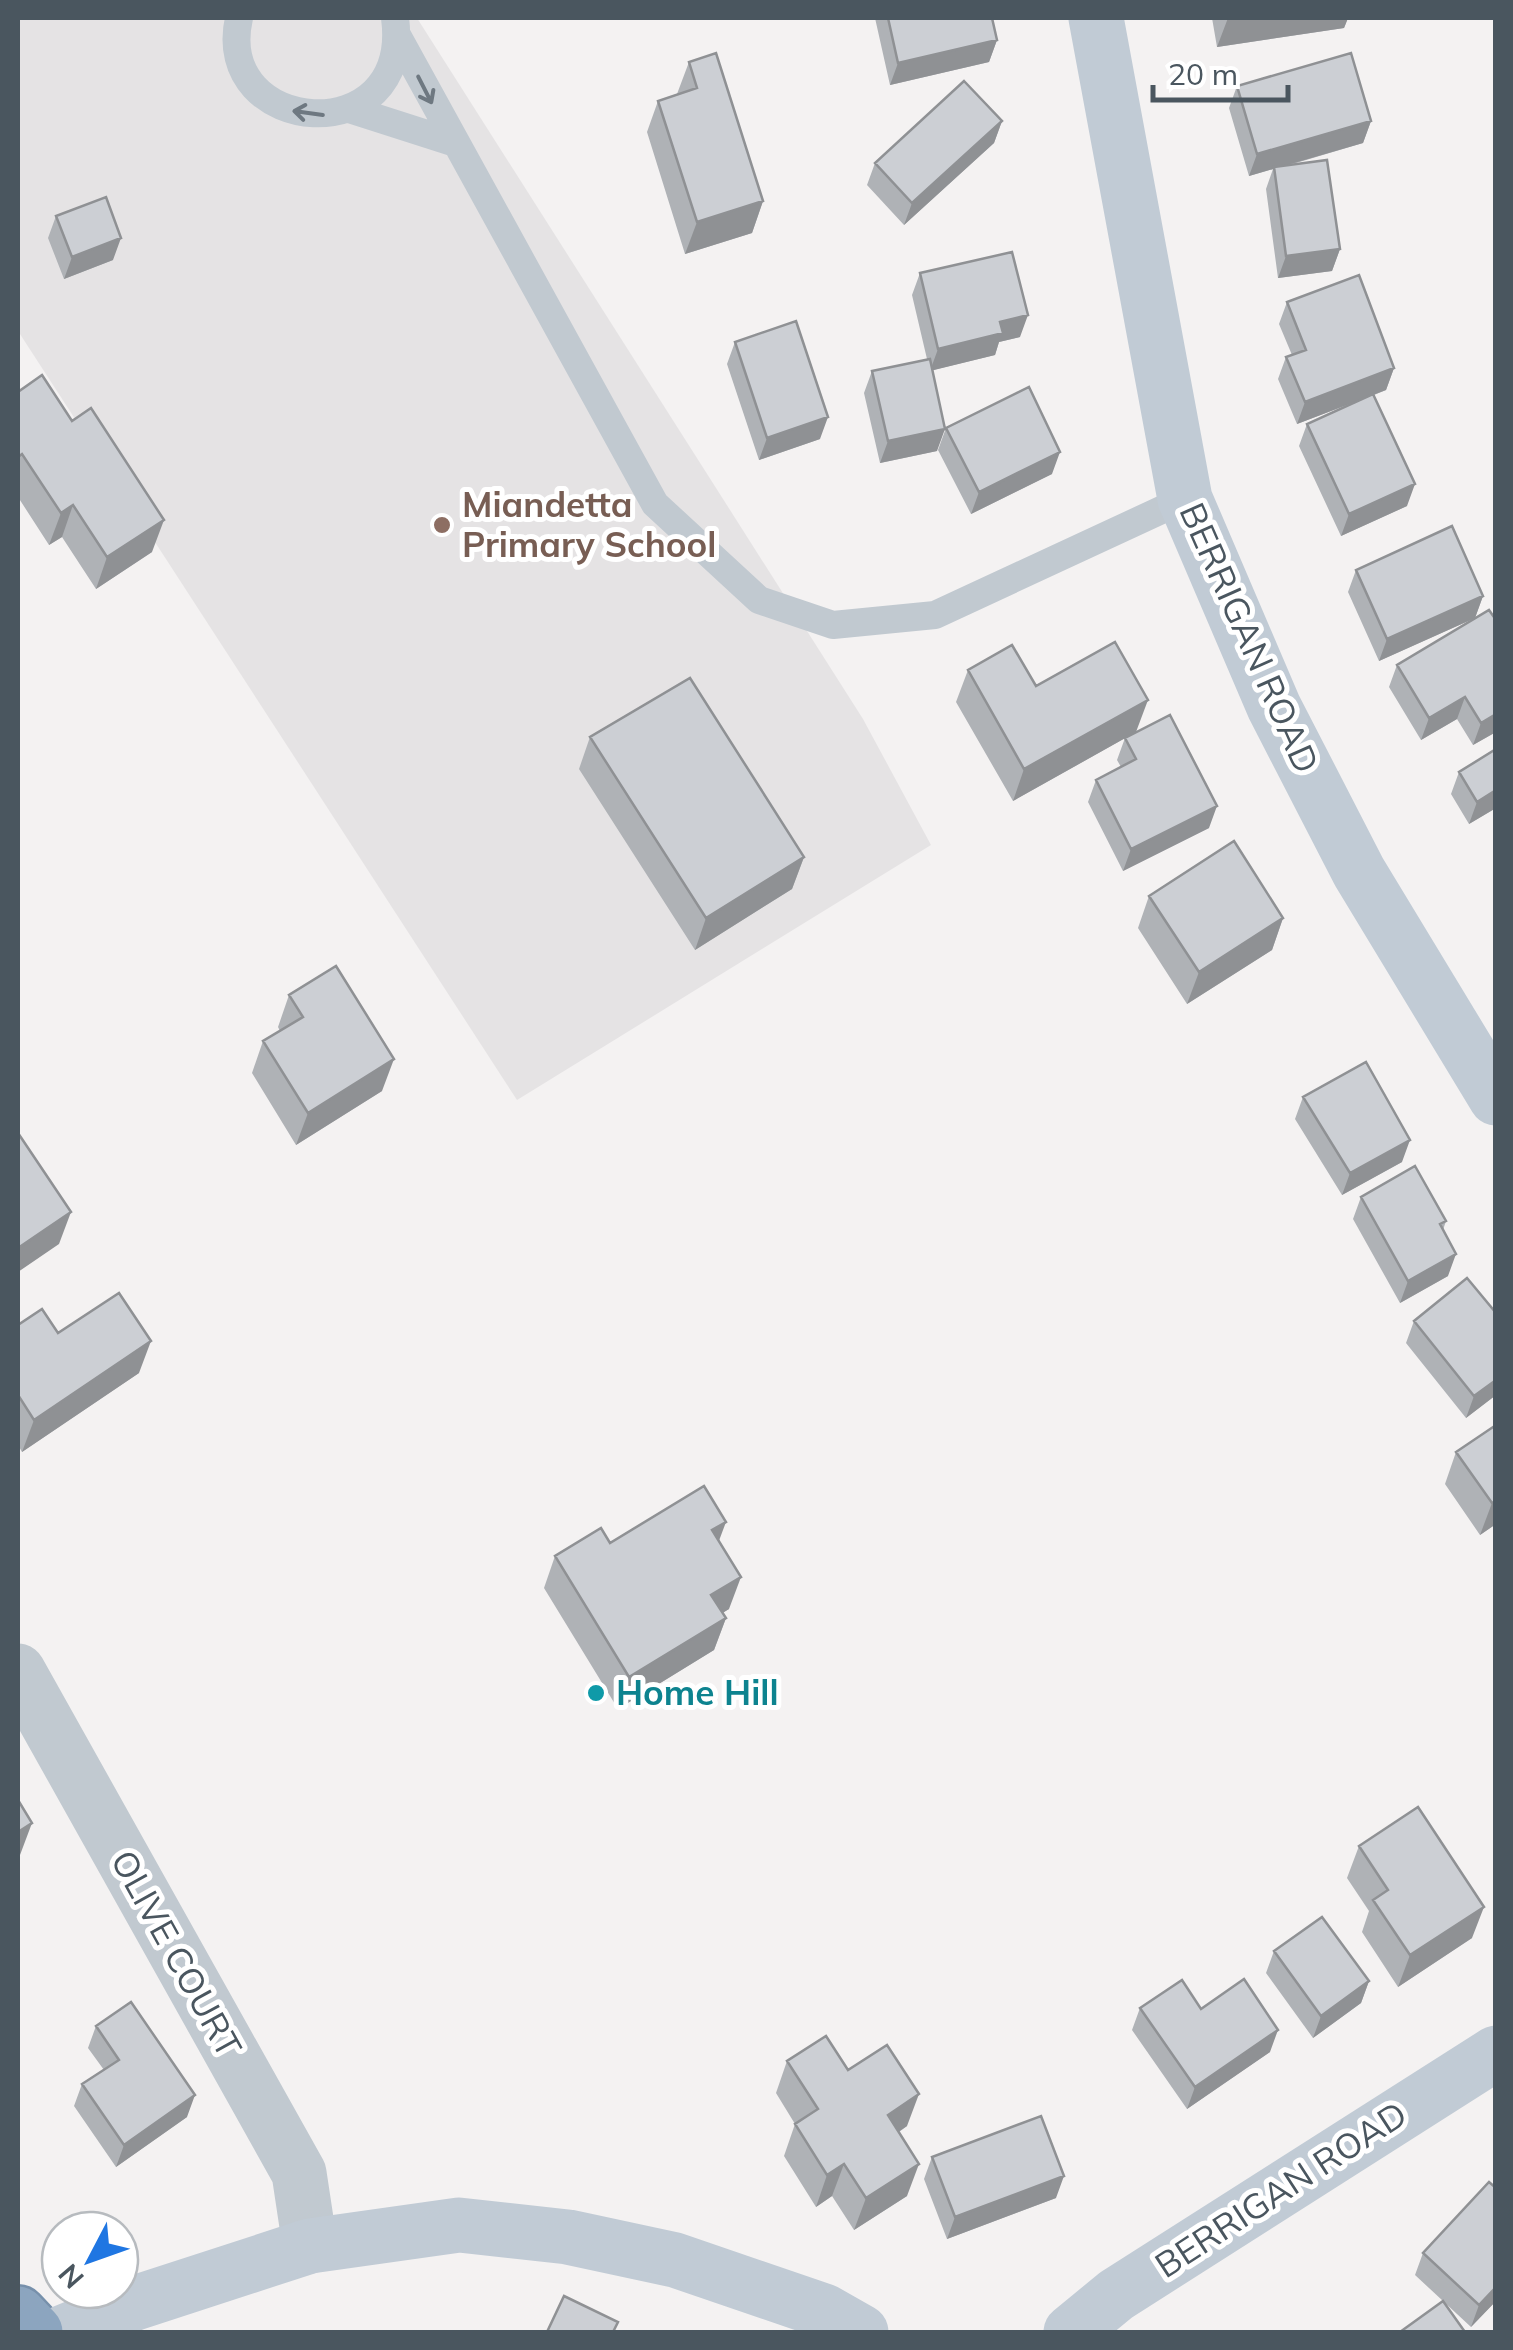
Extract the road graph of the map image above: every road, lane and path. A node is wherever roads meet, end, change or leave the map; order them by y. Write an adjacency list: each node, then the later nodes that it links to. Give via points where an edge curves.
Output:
1 (240, 18): 4 (lane, one-way to 1, via 304,114 263,95 239,53)
2 (1096, 18): 6 (street, BERRIGAN ROAD)
3 (396, 28): 4 (lane, via 384,79); 5 (lane, one-way to 5)
4 (349, 109): 5 (lane)
5 (452, 142): 6 (lane, via 655,504 759,600 834,625 936,615)
6 (1184, 499): 7 (street, BERRIGAN ROAD, via 1274,707 1350,856)
7 (1496, 1098)
8 (18, 1672): 10 (street, OLIVE COURT, via 298,2173)
9 (1496, 2052): 17 (street, BERRIGAN ROAD, via 1116,2295)
10 (310, 2246): 11 (street); 16 (street, via 458,2225 568,2237 675,2260 824,2311)
11 (232, 2269): 14 (street); 15 (street)
12 (18, 2314): 13 (highway)
13 (35, 2332)
14 (64, 2332)
15 (173, 2332)
16 (861, 2332)
17 (1071, 2332)

